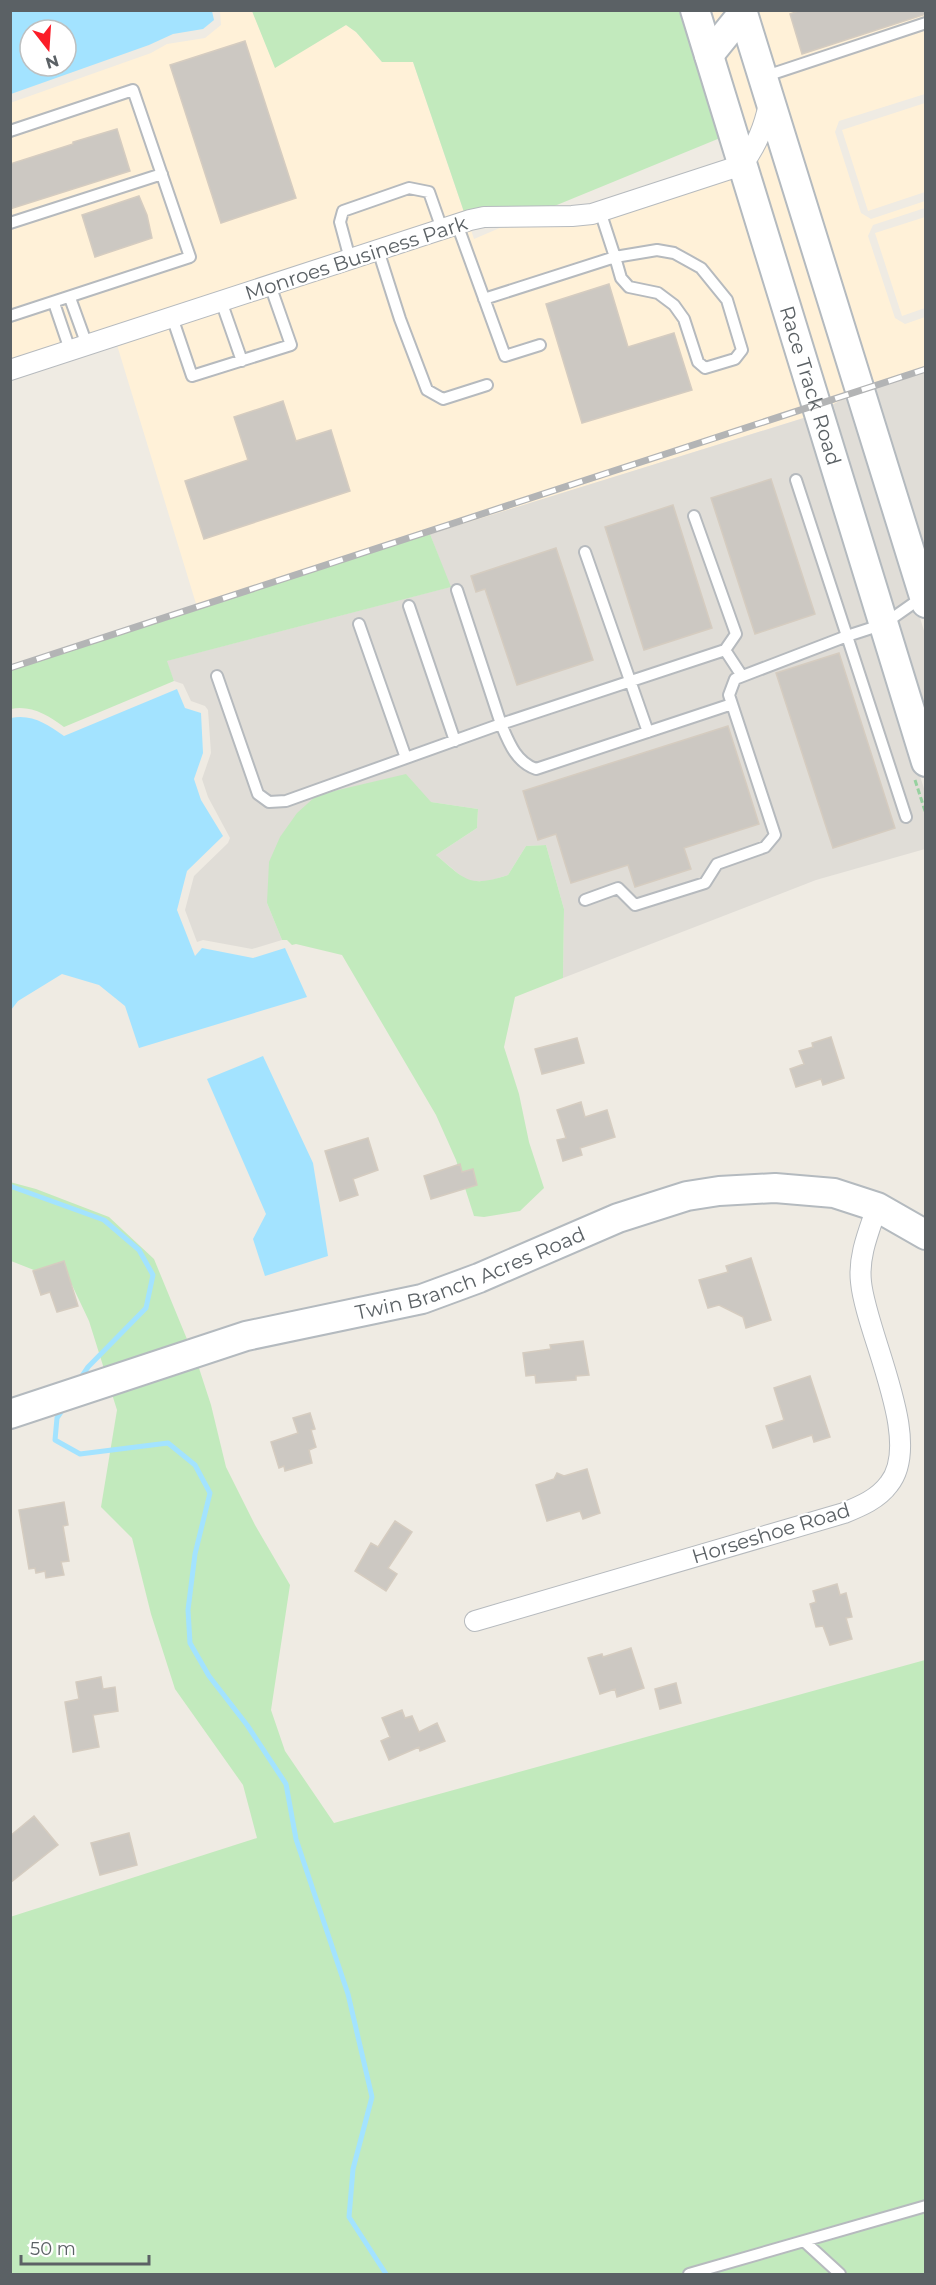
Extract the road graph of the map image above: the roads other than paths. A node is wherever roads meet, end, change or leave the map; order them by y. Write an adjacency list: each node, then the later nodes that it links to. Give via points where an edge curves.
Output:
1 (695, 10): 4 (main road, Race Track Road)
2 (746, 11): 4 (main road); 5 (main road)
3 (926, 23): 5 (lane)
4 (709, 55): 7 (main road, Race Track Road)
5 (766, 89): 7 (street, via 764,129); 31 (main road)
6 (10, 131): 8 (lane, via 133,90)
7 (742, 165): 9 (street, Monroes Business Park); 34 (main road, Race Track Road)
8 (162, 174): 10 (lane); 16 (lane, via 190,257)
9 (600, 211): 11 (street, Monroes Business Park, via 572,216 484,217); 13 (lane)
10 (10, 223)
11 (450, 227): 12 (street, Monroes Business Park); 14 (lane, via 429,192 409,188 343,211 340,222); 17 (lane)
12 (378, 250): 14 (street, Monroes Business Park); 26 (lane, via 427,390 443,399)
13 (615, 257): 13 (lane, via 657,250 674,253 701,268 727,300 742,350 735,359 705,368 674,304 658,293 629,287 621,278); 17 (lane)
14 (350, 259): 15 (street, Monroes Business Park)
15 (270, 285): 18 (street, Monroes Business Park); 24 (lane, via 291,345)
16 (70, 298): 19 (lane); 23 (lane)
17 (484, 299): 22 (lane, via 504,356)
18 (221, 301): 21 (street, Monroes Business Park); 24 (lane)
19 (54, 303): 20 (lane); 23 (lane)
20 (10, 316)
21 (172, 317): 23 (street, Monroes Business Park); 24 (lane, via 192,376)
22 (540, 345)
23 (79, 347): 25 (street, Monroes Business Park)
24 (242, 361)
25 (10, 370)
26 (487, 385)
27 (796, 480): 35 (lane)
28 (694, 516): 36 (lane, via 736,634)
29 (585, 552): 39 (lane)
30 (457, 591): 41 (lane)
31 (925, 598): 34 (lane)
32 (409, 606): 43 (lane)
33 (359, 624): 44 (lane)
34 (884, 624): 35 (lane); 45 (main road, Race Track Road)
35 (847, 636): 38 (lane); 46 (lane)
36 (725, 650): 38 (lane); 39 (lane)
37 (217, 676): 44 (lane, via 258,794 269,802 286,801)
38 (742, 676): 40 (lane, via 735,679 729,695)
39 (631, 682): 41 (lane); 42 (lane)
40 (732, 704): 42 (lane); 47 (lane, via 775,835 765,847 717,864 705,883 635,905 618,888)
41 (501, 724): 42 (lane, via 524,765 536,769); 43 (lane)
42 (648, 732)
43 (455, 741): 44 (lane)
44 (406, 758)
45 (926, 762)
46 (906, 817)
47 (585, 900)
48 (877, 1207): 49 (main road, Twin Branch Acres Road); 50 (main road, Twin Branch Acres Road, via 807,1190 748,1189 687,1196 618,1218 422,1299 246,1336); 51 (street, Horseshoe Road, via 862,1254 861,1279 901,1439 891,1483 864,1505 844,1513)
49 (926, 1235)
50 (10, 1414)
51 (475, 1621)
52 (926, 2206): 53 (lane)
53 (805, 2242): 54 (lane); 55 (lane)
54 (689, 2274)
55 (840, 2274)

